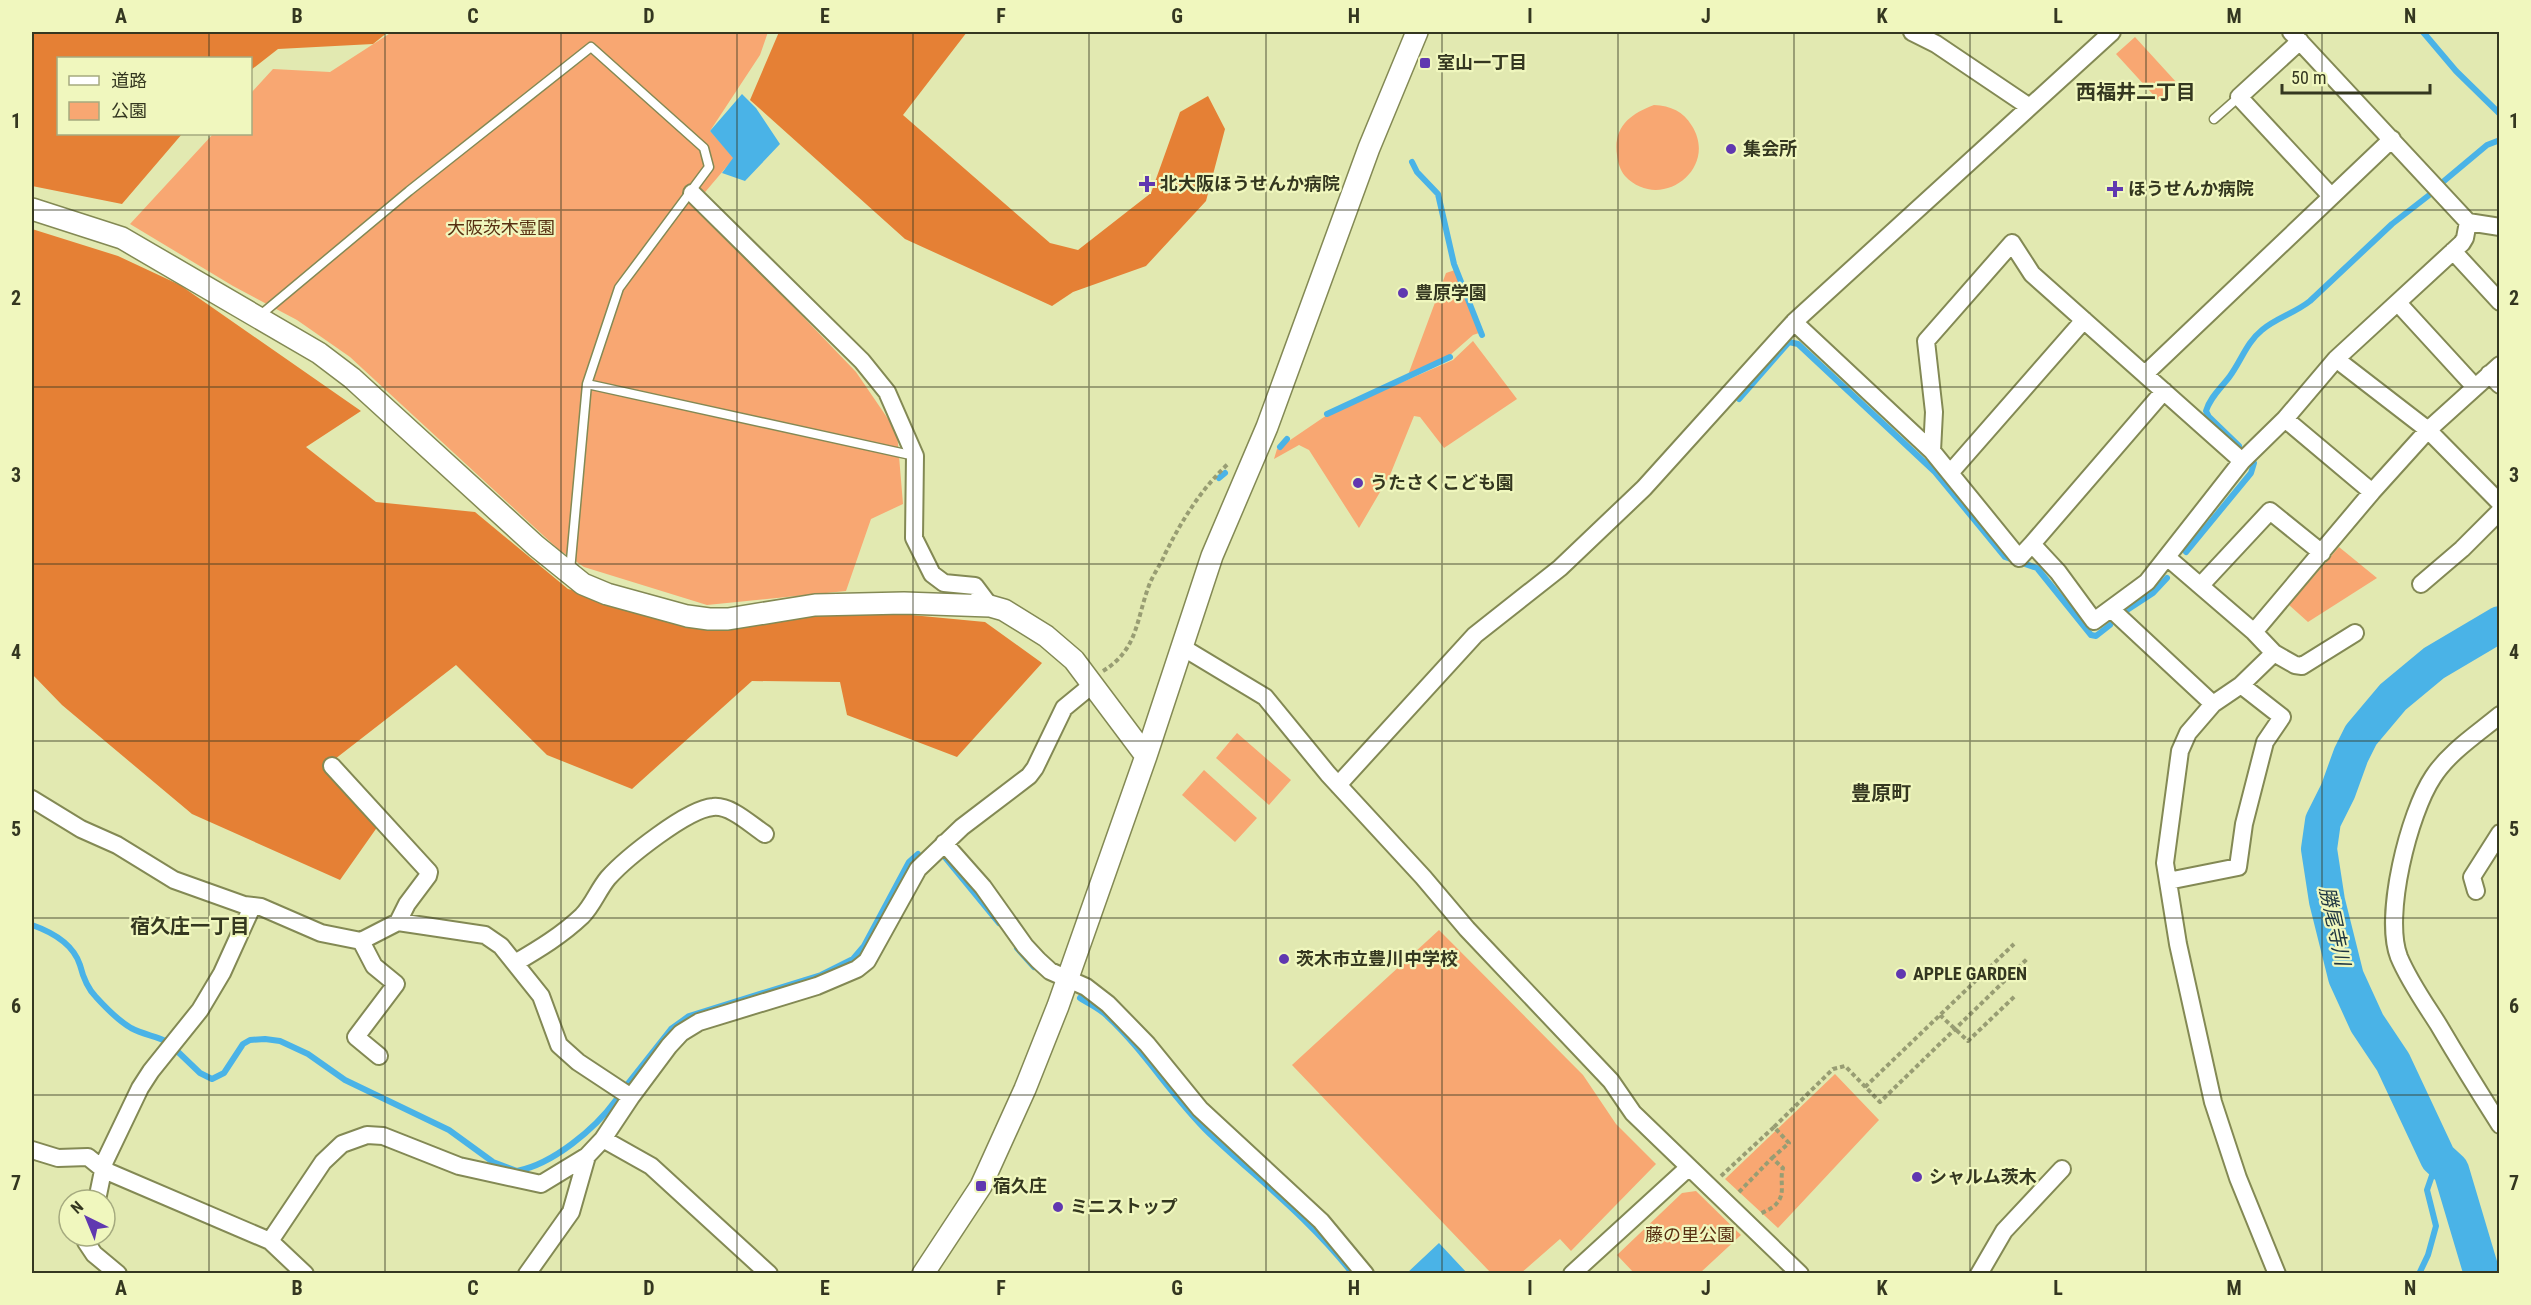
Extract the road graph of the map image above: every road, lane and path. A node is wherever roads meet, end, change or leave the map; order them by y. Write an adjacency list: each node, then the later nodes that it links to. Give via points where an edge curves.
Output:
1 (1417, 32): 46 (street, via 1267,427 1212,556)
2 (1912, 32): 6 (street)
3 (2112, 32): 6 (street)
4 (2295, 36): 5 (street); 8 (street)
5 (2239, 97): 7 (lane); 10 (street)
6 (2028, 106): 19 (street)
7 (2214, 119)
8 (2392, 139): 10 (street); 12 (street)
9 (692, 193): 17 (lane, via 709,167 704,148 591,47); 23 (lane, via 619,288); 29 (street, via 862,361 887,392)
10 (2331, 196): 21 (street)
11 (32, 209): 17 (street, via 122,238)
12 (2468, 222): 13 (street); 14 (street, via 2465,238)
13 (2499, 227)
14 (2453, 251): 15 (street); 16 (street)
15 (2499, 302)
16 (2398, 303): 20 (street); 24 (street)
17 (258, 317): 39 (street, via 319,353 352,378)
18 (2084, 320): 21 (street); 28 (street, via 2032,274 2012,243 1926,341 1934,412); 32 (street)
19 (1794, 322): 28 (street); 54 (street, via 1644,488 1560,568 1475,635)
20 (2336, 359): 26 (street); 27 (street)
21 (2145, 374): 25 (street)
22 (2496, 375): 24 (street)
23 (587, 384): 29 (lane); 39 (lane)
24 (2475, 387): 27 (street)
25 (2164, 391): 30 (street); 36 (street)
26 (2285, 419): 30 (street); 33 (street)
27 (2428, 430): 33 (street); 34 (street)
28 (1932, 451): 32 (street)
29 (915, 456): 42 (street, via 914,538 932,574 944,583 975,586)
30 (2242, 461): 38 (street)
31 (1236, 462): 48 (path, via 1229,463 1211,480 1180,524 1150,583 1131,644)
32 (1950, 473): 36 (street, via 2019,558)
33 (2372, 492): 37 (street)
34 (2499, 503)
35 (2499, 511): 40 (street)
36 (2032, 544): 43 (street, via 2094,621)
37 (2322, 553): 41 (street, via 2270,511); 44 (street)
38 (2168, 558): 41 (street); 43 (street, via 2147,582)
39 (570, 575): 42 (street, via 607,594 709,619 815,605)
40 (2421, 584)
41 (2201, 585): 44 (street)
42 (990, 606): 48 (street, via 1004,610 1046,636 1074,660)
43 (2111, 609): 50 (street)
44 (2254, 632): 47 (street)
45 (2355, 633): 47 (street, via 2302,666)
46 (1182, 647): 52 (street); 54 (street, via 1265,697)
47 (2274, 653): 49 (street)
48 (1092, 685): 52 (street); 58 (street, via 1064,708 1029,776)
49 (2241, 685): 50 (street); 59 (street, via 2282,717 2265,742 2244,824 2238,867)
50 (2213, 704): 59 (street, via 2188,734 2180,751 2165,863)
51 (2499, 715): 74 (street, via 2433,776 2417,809 2398,879 2395,921 2398,955)
52 (1146, 756): 67 (street)
53 (332, 766): 62 (street, via 429,872)
54 (1338, 785): 80 (street, via 1611,1081 1633,1113)
55 (32, 800): 61 (street, via 174,879)
56 (765, 834): 66 (street, via 734,813 716,806 702,809 635,853 607,879 585,913 562,934)
57 (2497, 841): 60 (street, via 2472,877)
58 (944, 843): 67 (street, via 983,887 1025,946 1050,971); 73 (street, via 913,876 867,961 836,980 689,1027)
59 (2168, 881): 98 (street, via 2213,1102 2238,1178)
60 (2476, 891)
61 (252, 907): 63 (street, via 261,907 321,933); 82 (street, via 222,974 200,1010 146,1078)
62 (398, 922): 63 (street); 66 (street, via 485,935)
63 (361, 941): 71 (street, via 374,966 396,984 356,1037)
64 (2014, 944): 69 (path)
65 (2027, 959): 70 (path)
66 (515, 963): 73 (street, via 541,996 559,1045)
67 (1068, 979): 93 (street, via 981,1186); 94 (street, via 1086,987 1130,1024 1200,1109 1321,1221)
68 (2015, 996): 70 (path, via 1968,1041)
69 (1940, 1015): 70 (path); 72 (path)
70 (1955, 1029): 72 (path, via 1880,1102)
71 (379, 1056)
72 (1865, 1087): 75 (path, via 1845,1066 1833,1069)
73 (631, 1097): 76 (street)
74 (2499, 1125)
75 (1774, 1127): 79 (path, via 1789,1143); 83 (path)
76 (603, 1139): 78 (street); 92 (street, via 651,1166)
77 (32, 1150): 82 (street, via 58,1158 88,1157)
78 (587, 1156): 87 (street, via 541,1184 459,1166 383,1136 367,1135 342,1144 323,1162); 91 (street, via 571,1212)
79 (1772, 1158): 85 (path); 86 (path, via 1783,1168 1782,1194 1777,1204)
80 (1688, 1168): 95 (street); 96 (street)
81 (2062, 1169): 97 (street, via 2004,1231)
82 (104, 1170): 84 (street); 87 (street)
83 (1719, 1178)
84 (99, 1188)
85 (1736, 1194)
86 (1759, 1215)
87 (270, 1241): 90 (street)
88 (90, 1248): 89 (street)
89 (118, 1274)
90 (305, 1274)
91 (527, 1274)
92 (769, 1274)
93 (923, 1274)
94 (1365, 1274)
95 (1572, 1274)
96 (1800, 1274)
97 (1979, 1274)
98 (2277, 1274)

